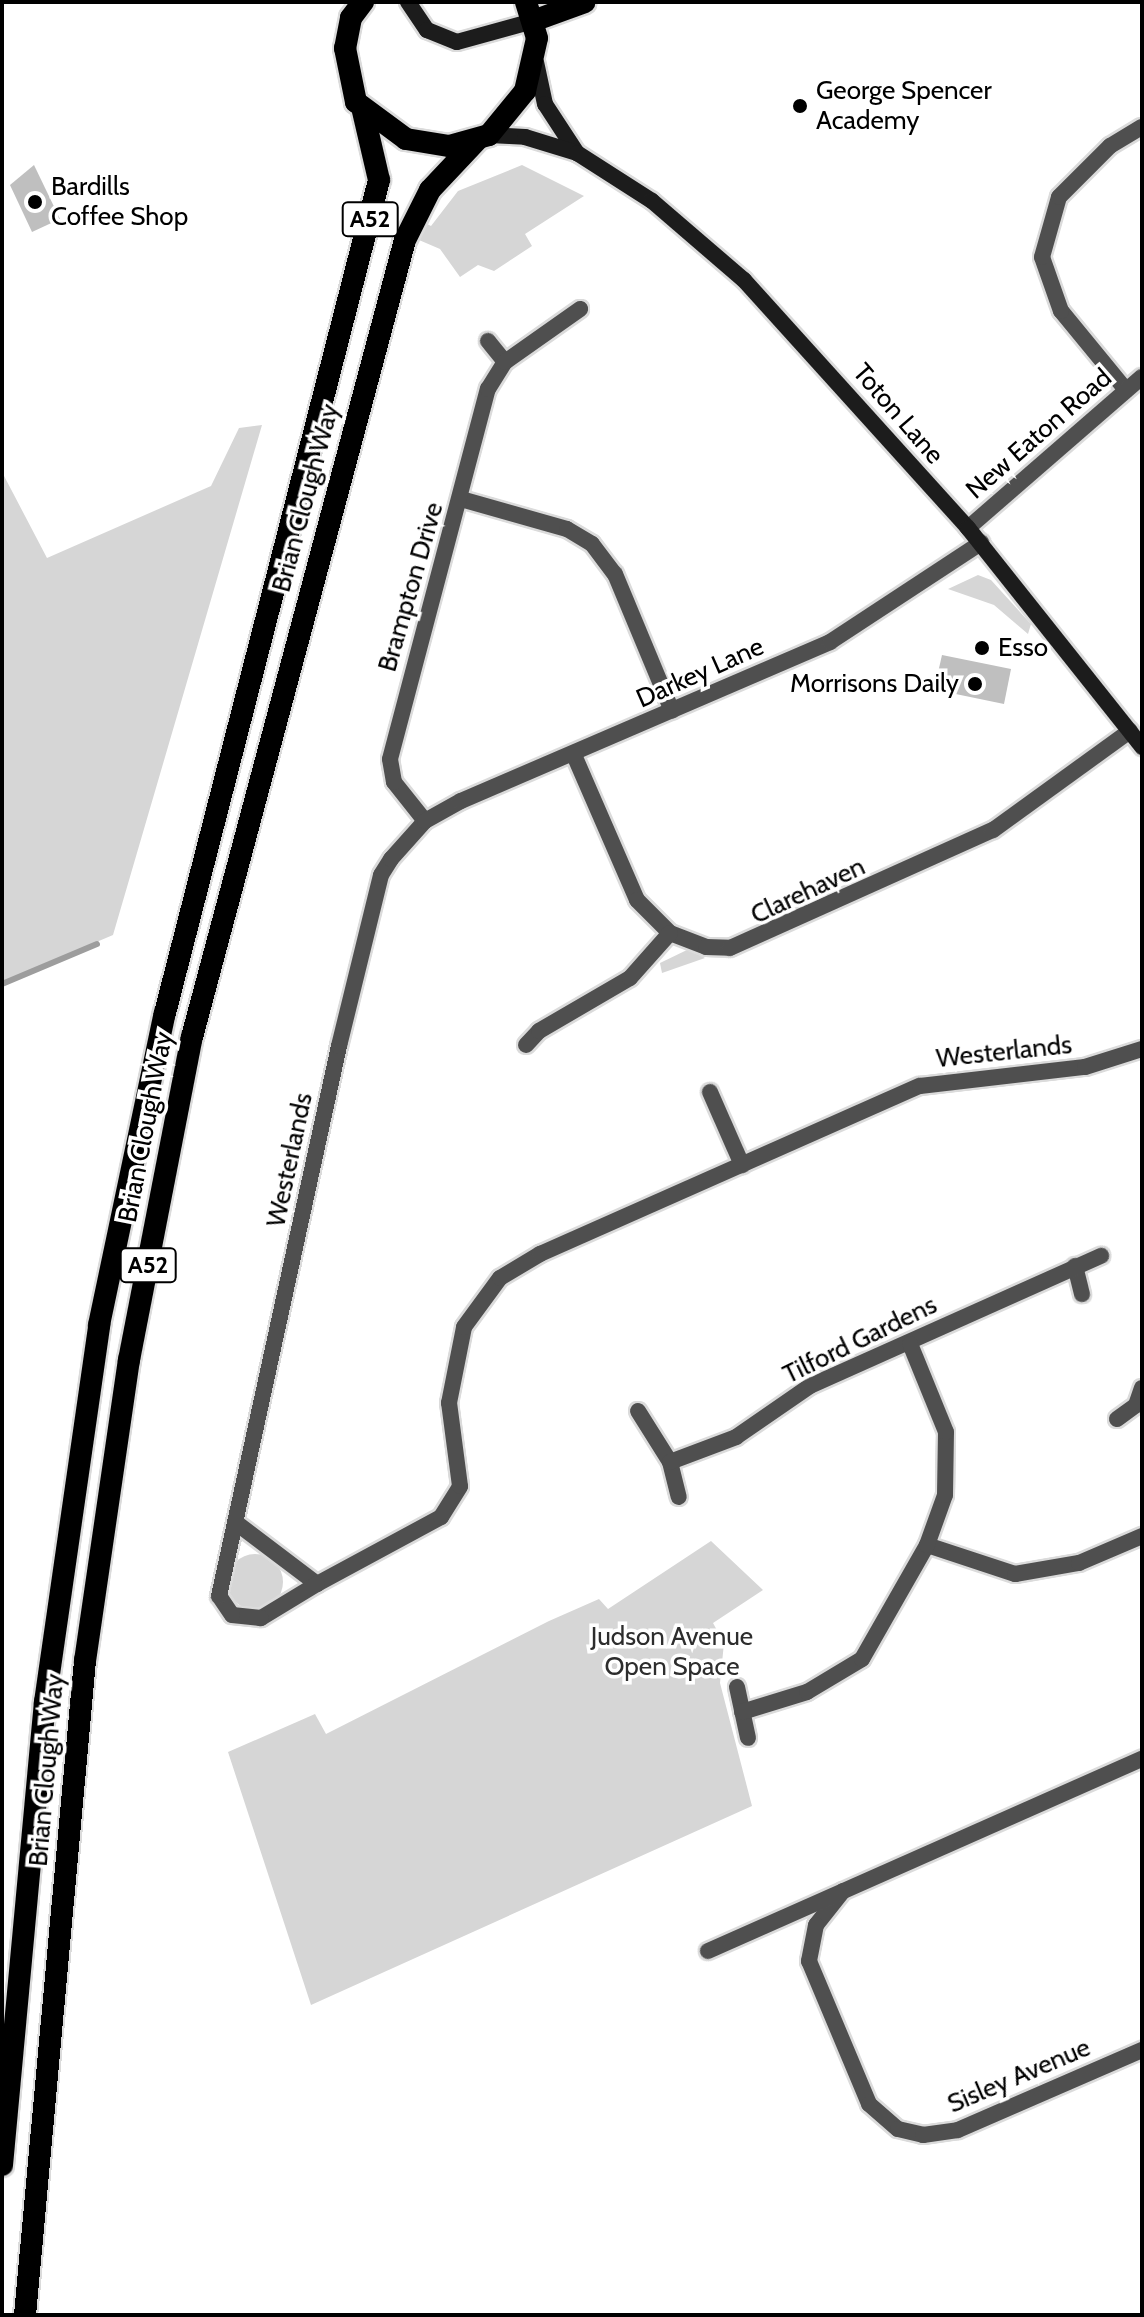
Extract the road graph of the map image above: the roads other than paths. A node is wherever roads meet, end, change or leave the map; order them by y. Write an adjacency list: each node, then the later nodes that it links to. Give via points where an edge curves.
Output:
1 (408, 2): 4 (main road, via 427,30 457,42)
2 (585, 2): 4 (highway)
3 (356, 7): 6 (highway, Brian Clough Way, via 348,77)
4 (529, 12): 5 (highway)
5 (536, 62): 8 (highway, Brian Clough Way, via 514,109); 9 (main road, Toton Lane, via 545,104)
6 (363, 111): 8 (highway, via 425,145); 49 (highway, Brian Clough Way / A52, via 379,180 165,1013 99,1325 45,1702)
7 (1142, 127): 14 (street, via 1110,146 1059,197 1042,257 1061,311)
8 (483, 137): 9 (main road, Toton Lane, via 525,137); 50 (highway, Brian Clough Way / A52, via 430,190 405,240 192,1037 129,1360 85,1661)
9 (577, 153): 16 (main road, Toton Lane, via 652,201 744,280)
10 (580, 309): 12 (street, Brampton Drive)
11 (488, 341): 12 (street)
12 (505, 362): 15 (street, Brampton Drive, via 488,389)
13 (1142, 377): 14 (street, New Eaton Road)
14 (1126, 390): 16 (street, New Eaton Road)
15 (461, 499): 18 (street, via 567,529 592,544 615,574); 22 (street, Brampton Drive, via 390,759 394,782)
16 (968, 528): 17 (main road, Toton Lane)
17 (981, 543): 18 (street, Darkey Lane, via 830,642); 19 (main road, Toton Lane)
18 (672, 711): 21 (street, Darkey Lane)
19 (1130, 731): 20 (main road, Toton Lane); 23 (street, Clarehaven, via 993,830 756,941 706,947)
20 (1142, 747)
21 (574, 755): 22 (street, Darkey Lane); 23 (street, Clarehaven, via 627,884)
22 (425, 821): 38 (street, Westerlands, via 381,875)
23 (670, 933): 24 (street, via 630,978 539,1031)
24 (526, 1045)
25 (1142, 1049): 27 (street, Westerlands, via 1085,1067 920,1086)
26 (710, 1092): 27 (street)
27 (742, 1165): 41 (street, Westerlands, via 500,1278 475,1307 453,1358 449,1403 460,1486 451,1505 418,1533)
28 (1101, 1256): 29 (street, Tilford Gardens)
29 (1075, 1266): 30 (street); 31 (street, Tilford Gardens)
30 (1082, 1294)
31 (910, 1344): 36 (street, Tilford Gardens, via 810,1386 736,1437); 40 (street, via 946,1432 945,1495)
32 (1142, 1388): 33 (street)
33 (1139, 1408): 35 (street)
34 (638, 1411): 36 (street)
35 (1117, 1419)
36 (670, 1462): 37 (street)
37 (679, 1497)
38 (239, 1525): 41 (street); 41 (street, Westerlands, via 220,1580 224,1609 241,1618 261,1618)
39 (1142, 1536): 40 (street, via 1079,1563 1015,1574)
40 (927, 1545): 43 (street, via 862,1659 807,1692)
41 (317, 1584)
42 (737, 1687): 43 (street)
43 (742, 1712): 44 (street)
44 (748, 1738)
45 (1142, 1760): 46 (street, Sisley Avenue)
46 (843, 1891): 47 (street, Sisley Avenue); 48 (street, Sisley Avenue, via 816,1925 809,1961 869,2104 898,2129 923,2135 958,2130)
47 (708, 1951)
48 (1142, 2050)
49 (2, 2165)
50 (25, 2315)

